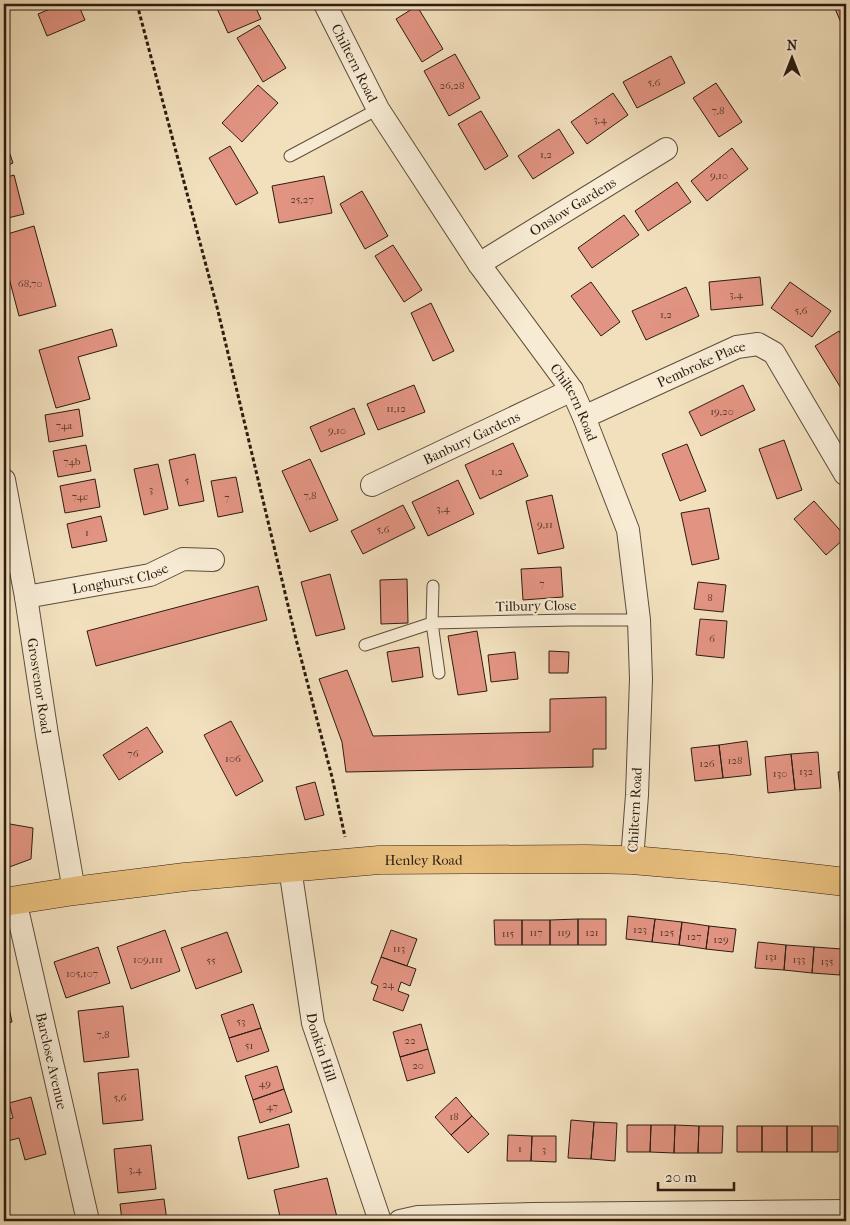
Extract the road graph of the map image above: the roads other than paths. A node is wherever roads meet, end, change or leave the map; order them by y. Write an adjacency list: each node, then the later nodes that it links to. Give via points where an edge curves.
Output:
1 (325, 4): 2 (street, Chiltern Road)
2 (378, 109): 4 (lane); 5 (street, Chiltern Road)
3 (666, 149): 5 (street, Onslow Gardens)
4 (290, 156)
5 (479, 264): 6 (street, Chiltern Road)
6 (572, 390): 7 (street, Chiltern Road); 10 (street, Banbury Gardens)
7 (584, 417): 8 (street, Pembroke Place, via 737,347 758,344 774,353); 14 (street, Chiltern Road, via 628,530)
8 (845, 474)
9 (4, 480): 13 (street, Grosvenor Road)
10 (372, 485)
11 (213, 560): 13 (street, Longhurst Close, via 183,559 150,575)
12 (433, 586): 15 (lane)
13 (26, 597): 21 (street, Grosvenor Road)
14 (639, 620): 15 (lane, Tilbury Close); 18 (street, Chiltern Road, via 641,679)
15 (432, 623): 16 (lane, Tilbury Close); 17 (lane)
16 (365, 645)
17 (439, 673)
18 (632, 860): 19 (main road, Henley Road, via 379,860); 20 (main road, Henley Road)
19 (290, 868): 21 (main road, Henley Road); 25 (street, Donkin Hill, via 313,1023)
20 (846, 882)
21 (74, 891): 22 (main road, Henley Road)
22 (9, 901): 24 (street, Barclose Avenue)
23 (846, 1211): 26 (street, via 533,1214 418,1217)
24 (88, 1221)
25 (380, 1221)
26 (400, 1221)

